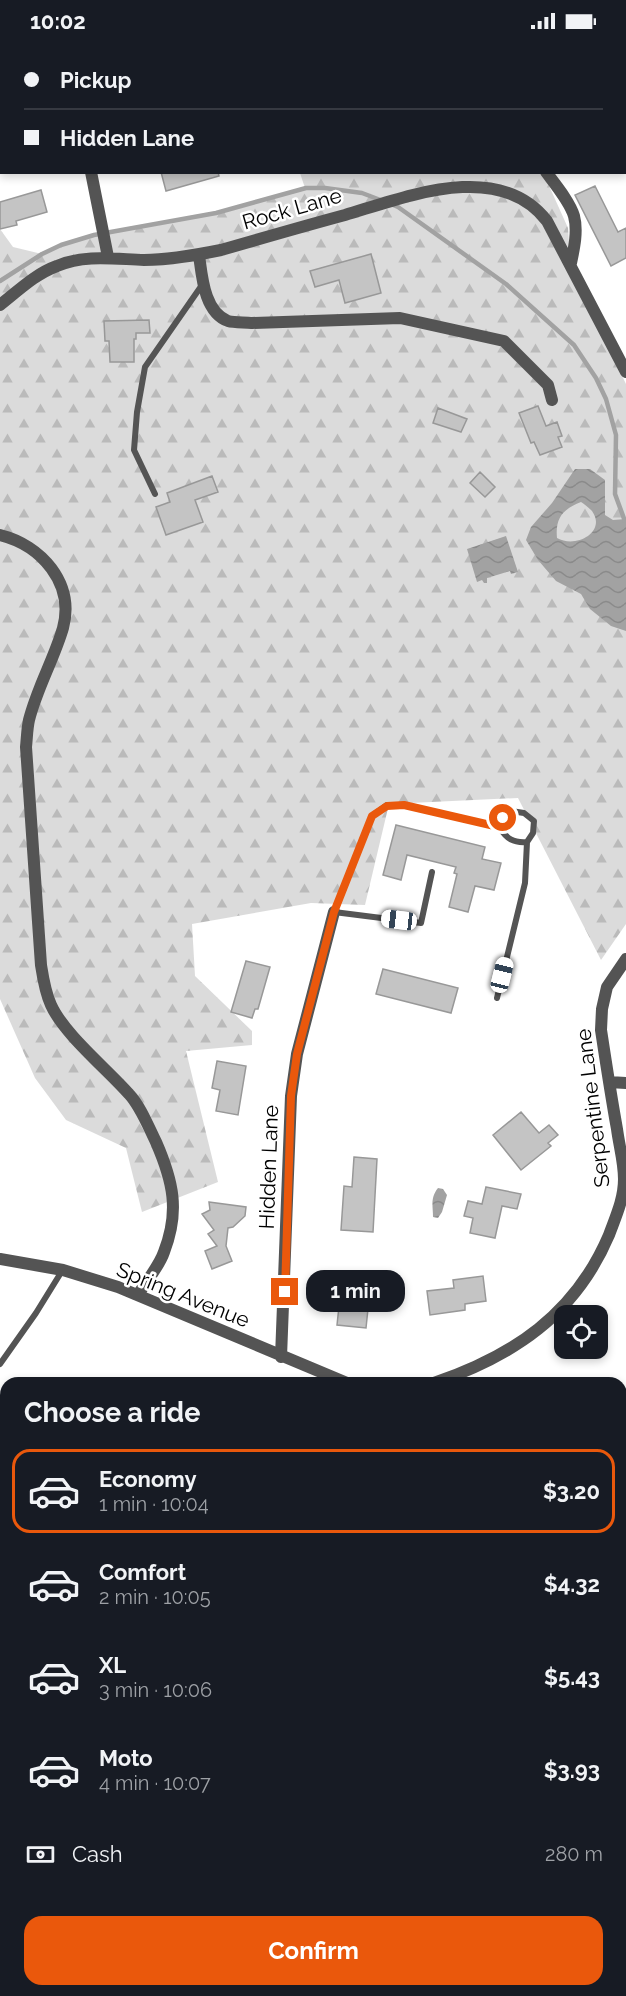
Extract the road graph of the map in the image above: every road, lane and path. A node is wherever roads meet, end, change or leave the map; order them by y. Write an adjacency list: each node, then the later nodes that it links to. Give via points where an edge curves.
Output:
1 (91, 174): 3 (street)
2 (548, 174): 5 (street, via 574,216)
3 (107, 252): 4 (street, Rock Lane, via 142,260); 7 (street, Rock Lane, via 57,266 34,278)
4 (199, 255): 5 (street, Rock Lane, via 443,188 472,187 503,191 539,210); 6 (street)
5 (571, 263): 8 (street)
6 (203, 284): 9 (street, via 214,310 228,321 400,318 504,341 548,385); 10 (lane, via 145,367 134,450)
7 (0, 305)
8 (626, 372)
9 (552, 400)
10 (155, 494)
11 (0, 535): 23 (street, via 33,548 43,557 62,588 65,606 63,626 30,719 26,747 45,987 65,1024 131,1096 165,1162 174,1196 172,1226 164,1254)
12 (499, 827): 13 (lane, via 506,838 516,843); 13 (lane, via 511,811 524,813 534,821); 15 (lane, via 404,805 387,806 372,816)
13 (527, 842): 17 (lane, via 525,884)
14 (432, 872): 15 (lane, via 421,923)
15 (334, 912): 24 (street, Hidden Lane, via 297,1054 291,1096)
16 (626, 959): 18 (street, Serpentine Lane, via 607,987 602,1009)
17 (497, 998)
18 (609, 1082): 19 (street); 20 (street, Serpentine Lane, via 624,1177)
19 (626, 1083)
20 (623, 1208): 27 (street, Serpentine Lane, via 584,1279 554,1316 510,1350)
21 (0, 1259): 22 (street, Spring Avenue)
22 (63, 1270): 23 (street, Spring Avenue); 25 (lane)
23 (138, 1295): 24 (street, Spring Avenue)
24 (281, 1357): 26 (street, Spring Avenue)
25 (0, 1364)
26 (332, 1377)
27 (450, 1377)

